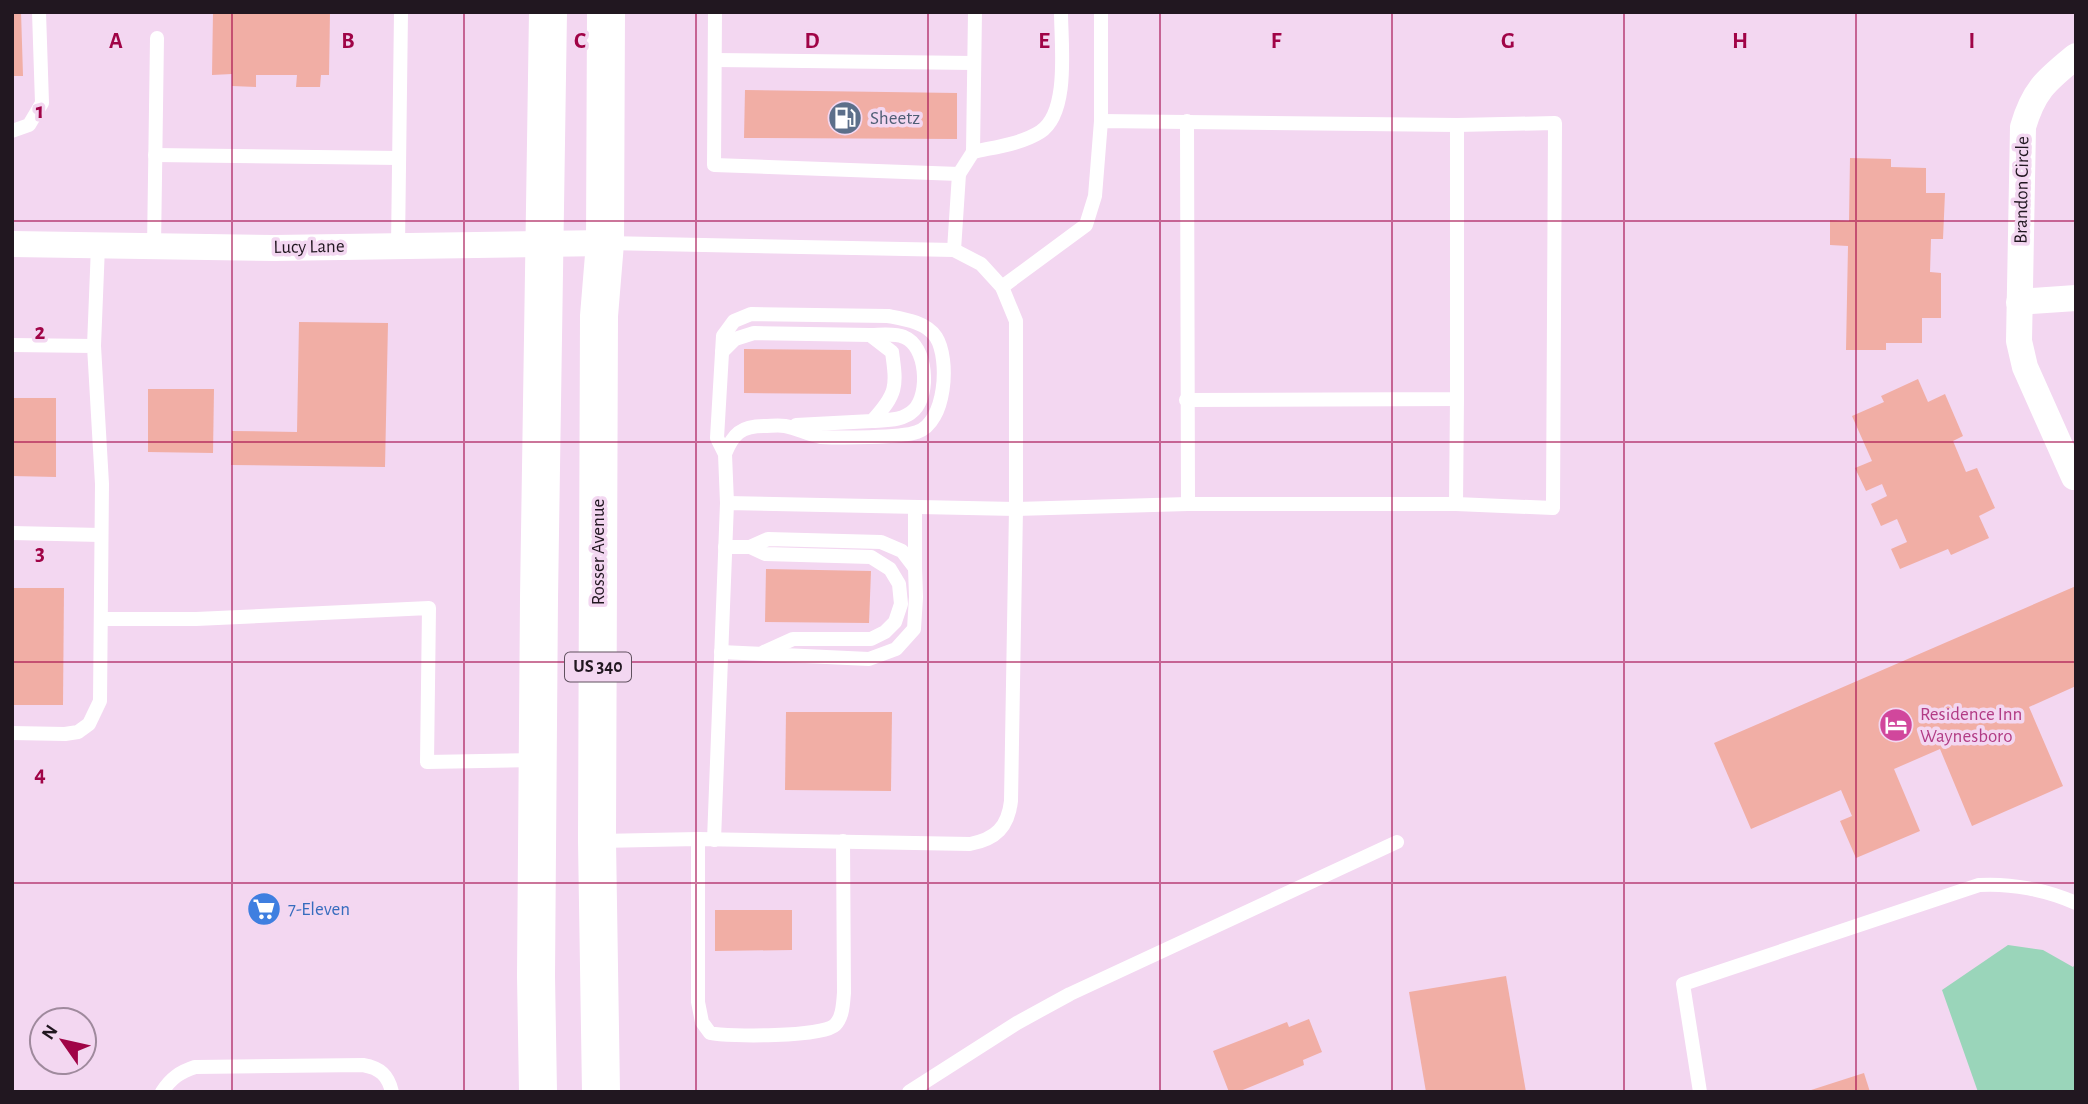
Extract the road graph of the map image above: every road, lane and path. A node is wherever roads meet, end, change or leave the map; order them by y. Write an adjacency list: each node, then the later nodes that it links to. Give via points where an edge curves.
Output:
1 (40, 12): 16 (lane, via 42,103 29,125)
2 (401, 12): 19 (lane)
3 (548, 12): 24 (main road, US 340)
4 (606, 12): 21 (main road, Rosser Avenue / US 340)
5 (715, 12): 11 (lane)
6 (975, 12): 12 (lane)
7 (1061, 12): 17 (lane, via 1056,113 1043,130 1021,141)
8 (1101, 12): 13 (lane)
9 (157, 38): 18 (lane)
10 (2076, 56): 30 (street, Brandon Circle, via 2046,81 2031,102 2023,127)
11 (715, 60): 12 (lane); 20 (lane, via 713,165)
12 (974, 63): 17 (lane)
13 (1101, 121): 14 (lane); 28 (lane, via 1095,196 1086,225)
14 (1187, 121): 15 (lane); 36 (lane)
15 (1457, 125): 35 (lane); 43 (lane, via 1555,123 1555,137 1553,509)
16 (12, 131)
17 (973, 152): 20 (lane)
18 (155, 155): 19 (lane); 26 (lane)
19 (399, 158): 23 (lane)
20 (959, 174): 27 (lane)
21 (605, 243): 24 (street, Lucy Lane); 27 (lane); 58 (main road, Rosser Avenue / US 340, via 599,316)
22 (12, 244): 25 (street, Lucy Lane)
23 (398, 245): 24 (street, Lucy Lane); 26 (street, Lucy Lane)
24 (544, 245): 55 (main road, US 340)
25 (98, 246): 26 (street, Lucy Lane); 33 (lane)
26 (154, 247)
27 (954, 250): 28 (lane, via 981,264)
28 (1002, 288): 45 (lane, via 1016,321)
29 (2076, 298): 30 (street)
30 (2019, 302): 40 (street, Brandon Circle, via 2019,341 2025,367)
31 (870, 335): 34 (lane, via 754,333 735,339); 37 (lane, via 892,352 896,382 888,404); 37 (lane, via 903,337 916,346 923,382 921,399 913,411 899,419)
32 (12, 345): 33 (lane)
33 (94, 345): 47 (lane)
34 (722, 352): 38 (lane, via 723,336 734,321 751,314 888,316 909,320 935,336 944,357 939,410 932,423 919,432 820,437); 39 (lane, via 717,438)
35 (1457, 399): 36 (lane); 43 (lane)
36 (1186, 400): 42 (lane)
37 (872, 421): 38 (lane)
38 (784, 426): 39 (lane, via 739,430)
39 (725, 454): 41 (lane)
40 (2074, 477)
41 (727, 503): 44 (lane); 48 (lane)
42 (1188, 504): 43 (lane); 45 (lane)
43 (1456, 504)
44 (915, 507): 45 (lane); 50 (lane)
45 (1016, 509): 59 (lane, via 1011,801 1004,826 984,842 970,844)
46 (12, 533): 47 (lane)
47 (101, 536): 51 (lane)
48 (725, 547): 49 (lane); 52 (lane)
49 (750, 547): 50 (lane, via 768,539 881,542 902,551); 53 (lane, via 765,554 871,557 890,569 899,584 901,604 895,622 871,639 793,639)
50 (915, 569): 53 (lane, via 914,629 896,649 869,659)
51 (102, 619): 54 (lane, via 100,701 89,724 65,734); 55 (lane, via 429,608 428,762)
52 (721, 652): 53 (lane); 57 (lane)
53 (759, 654)
54 (12, 733)
55 (539, 760): 64 (main road, US 340)
56 (698, 839): 57 (lane); 58 (lane); 59 (lane, via 698,1002 710,1033 723,1036 793,1034 835,1025 844,993)
57 (713, 840): 59 (lane)
58 (597, 841): 65 (main road, Rosser Avenue / US 340)
59 (843, 842)
60 (1397, 842): 66 (lane, via 1070,994)
61 (2076, 903): 67 (lane, via 2009,885 1979,885 1683,984)
62 (168, 1088): 63 (lane, via 182,1071 195,1067 363,1065 384,1074)
63 (392, 1092)
64 (538, 1092)
65 (601, 1092)
66 (909, 1092)
67 (1700, 1092)

